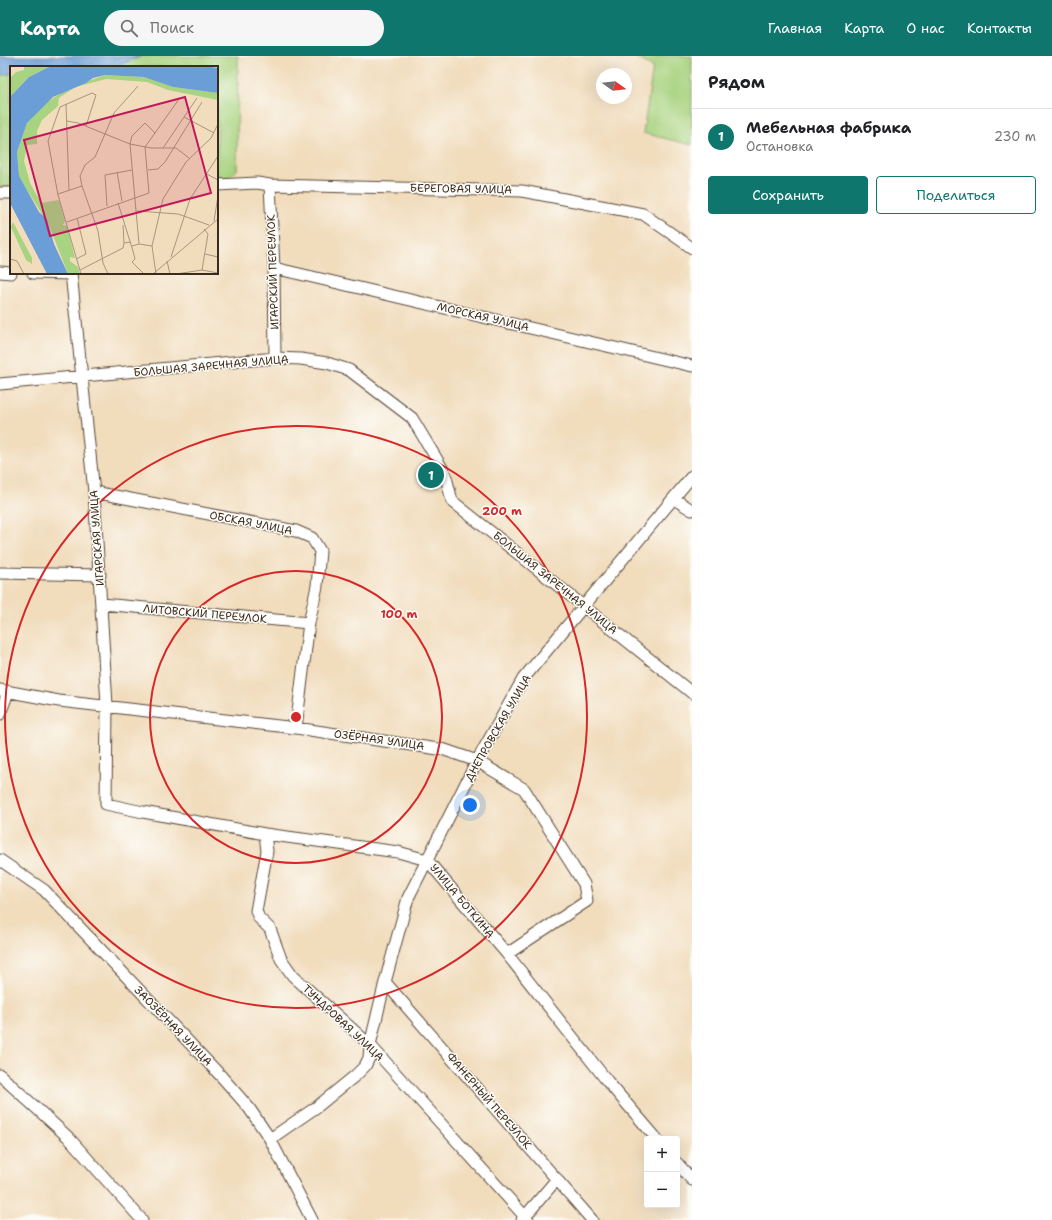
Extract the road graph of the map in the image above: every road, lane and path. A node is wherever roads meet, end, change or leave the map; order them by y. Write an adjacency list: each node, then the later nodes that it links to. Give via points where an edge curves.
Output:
1 (218, 185): 2 (street, БЕРЕГОВАЯ УЛИЦА, via 258,183)
2 (270, 186): 3 (street, БЕРЕГОВАЯ УЛИЦА, via 522,191 643,214); 4 (street, ИГАРСКИЙ ПЕРЕУЛОК)
3 (692, 248)
4 (274, 268): 8 (street, ИГАРСКИЙ ПЕРЕУЛОК); 9 (street, МОРСКАЯ УЛИЦА)
5 (0, 272): 6 (street)
6 (10, 273)
7 (71, 274): 10 (street, ИГАРСКАЯ УЛИЦА)
8 (275, 358): 10 (street, БОЛЬШАЯ ЗАРЕЧНАЯ УЛИЦА); 19 (street, БОЛЬШАЯ ЗАРЕЧНАЯ УЛИЦА, via 327,363 349,370 412,418 446,473 452,501)
9 (692, 366)
10 (82, 377): 11 (street, БОЛЬШАЯ ЗАРЕЧНАЯ УЛИЦА); 13 (street, ИГАРСКАЯ УЛИЦА)
11 (0, 384)
12 (692, 476): 14 (street, ДНЕПРОВСКАЯ УЛИЦА)
13 (94, 492): 17 (street, ИГАРСКАЯ УЛИЦА); 20 (street, ОБСКАЯ УЛИЦА, via 296,531 312,538 320,551 317,586)
14 (674, 499): 15 (street); 19 (street, ДНЕПРОВСКАЯ УЛИЦА)
15 (692, 510)
16 (0, 573): 17 (street)
17 (100, 575): 18 (street, ИГАРСКАЯ УЛИЦА)
18 (102, 604): 20 (street, ЛИТОВСКИЙ ПЕРЕУЛОК); 23 (street, ИГАРСКАЯ УЛИЦА)
19 (585, 607): 22 (street, БОЛЬШАЯ ЗАРЕЧНАЯ УЛИЦА); 26 (street, ДНЕПРОВСКАЯ УЛИЦА, via 523,679)
20 (309, 623): 25 (street, ОБСКАЯ УЛИЦА)
21 (4, 691): 23 (street, ОЗЁРНАЯ УЛИЦА, via 59,701); 24 (street)
22 (692, 692)
23 (107, 705): 25 (street, ОЗЁРНАЯ УЛИЦА); 27 (street, ИГАРСКАЯ УЛИЦА)
24 (0, 714)
25 (296, 728): 26 (street, ОЗЁРНАЯ УЛИЦА, via 444,750)
26 (477, 761): 30 (street, ДНЕПРОВСКАЯ УЛИЦА); 31 (street, ОЗЁРНАЯ УЛИЦА, via 524,789 584,884 587,901)
27 (106, 804): 28 (street, УЛИЦА БОТКИНА)
28 (265, 834): 30 (street, УЛИЦА БОТКИНА, via 398,852); 33 (street, ТУНДРОВАЯ УЛИЦА, via 267,851 256,911 259,918 270,929 281,959 294,976)
29 (0, 860): 36 (street, ЗАОЗЁРНАЯ УЛИЦА, via 44,890 221,1076 249,1108)
30 (427, 860): 31 (street, УЛИЦА БОТКИНА); 32 (street, ДНЕПРОВСКАЯ УЛИЦА, via 408,898)
31 (506, 954): 35 (street, УЛИЦА БОТКИНА)
32 (385, 982): 33 (street, ДНЕПРОВСКАЯ УЛИЦА); 38 (street, ФАНЕРНЫЙ ПЕРЕУЛОК)
33 (370, 1045): 36 (street, ДНЕПРОВСКАЯ УЛИЦА, via 369,1058 356,1075 318,1106); 40 (street, ТУНДРОВАЯ УЛИЦА)
34 (0, 1075): 41 (street, via 68,1137)
35 (654, 1136)
36 (270, 1139): 42 (street, ЗАОЗЁРНАЯ УЛИЦА)
37 (680, 1166): 39 (street)
38 (558, 1179): 40 (street); 43 (street, ФАНЕРНЫЙ ПЕРЕУЛОК)
39 (692, 1180)
40 (525, 1219)
41 (142, 1220)
42 (312, 1220)
43 (592, 1220)

